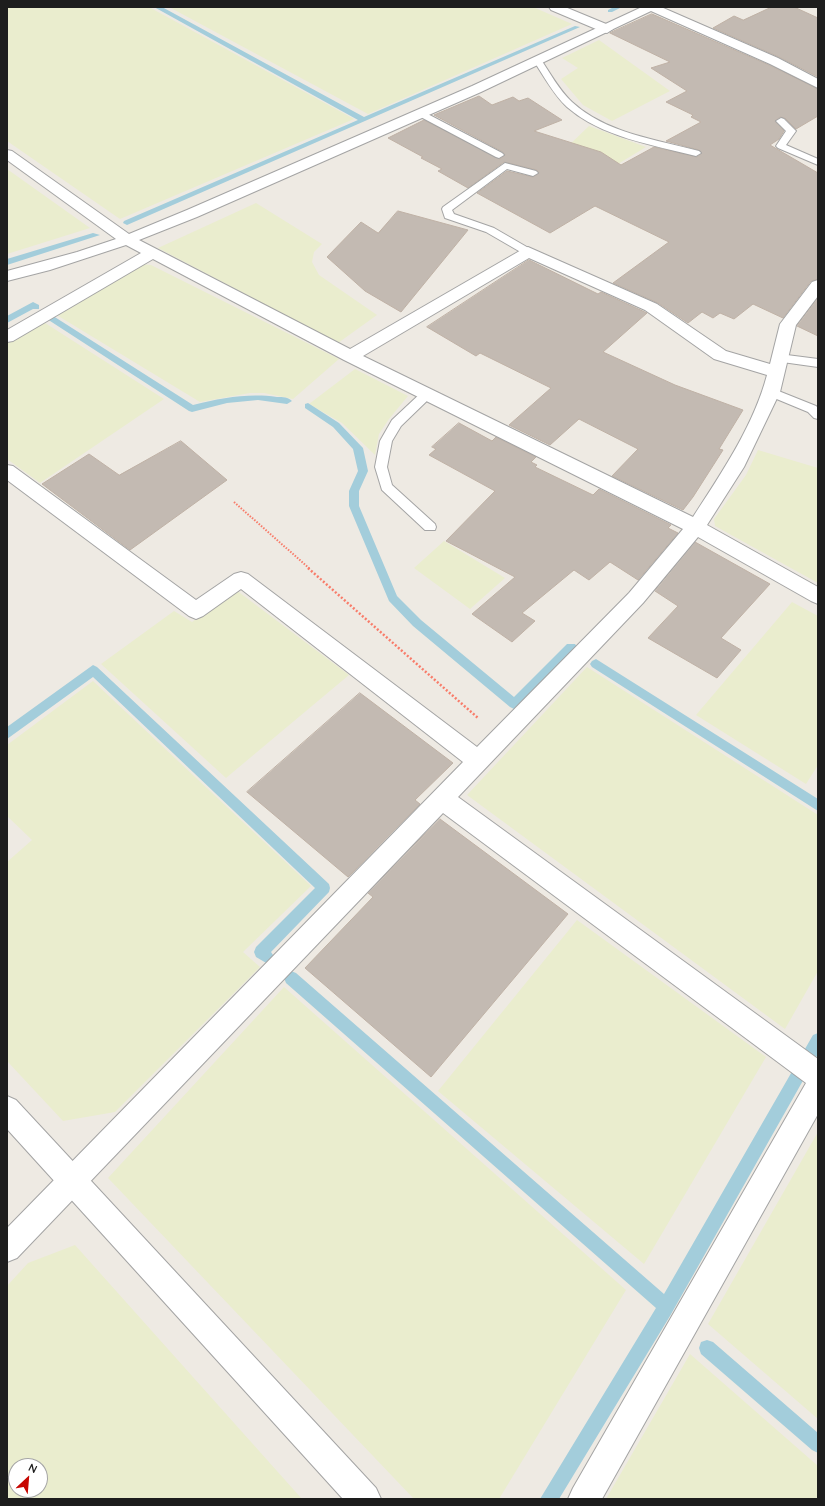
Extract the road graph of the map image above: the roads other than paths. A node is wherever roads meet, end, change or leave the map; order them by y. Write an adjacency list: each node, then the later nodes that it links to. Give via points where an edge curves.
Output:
1 (555, 7): 3 (street)
2 (651, 7): 3 (street); 5 (street, via 774,61)
3 (607, 29): 4 (street)
4 (537, 60): 6 (street); 8 (lane, via 570,105 594,122)
5 (818, 84)
6 (420, 113): 10 (lane); 13 (street)
7 (781, 121): 11 (lane, via 791,130 781,146)
8 (696, 153)
9 (7, 154): 13 (street)
10 (499, 155)
11 (818, 162)
12 (533, 173): 14 (lane, via 505,166 448,209 449,216 490,230)
13 (128, 240): 15 (street); 16 (street)
14 (528, 252): 19 (street); 21 (street, via 651,307 720,355)
15 (152, 253): 18 (street); 19 (street)
16 (7, 276)
17 (818, 285): 21 (street, via 788,324)
18 (7, 337)
19 (350, 356): 23 (street)
20 (818, 364): 21 (lane)
21 (777, 365): 22 (street)
22 (771, 392): 24 (lane, via 812,409); 27 (street, via 735,467)
23 (427, 394): 26 (lane, via 396,423 386,441 381,467 386,487); 27 (street)
24 (818, 415)
25 (7, 471): 29 (street, via 196,611 241,579)
26 (430, 527)
27 (696, 527): 28 (street); 29 (street, via 636,598)
28 (818, 596)
29 (479, 760): 30 (street)
30 (442, 799): 31 (street, via 783,1050); 33 (street)
31 (817, 1079): 36 (street)
32 (7, 1109): 33 (street)
33 (73, 1180): 34 (street); 35 (street)
34 (7, 1248)
35 (365, 1499)
36 (584, 1499)

